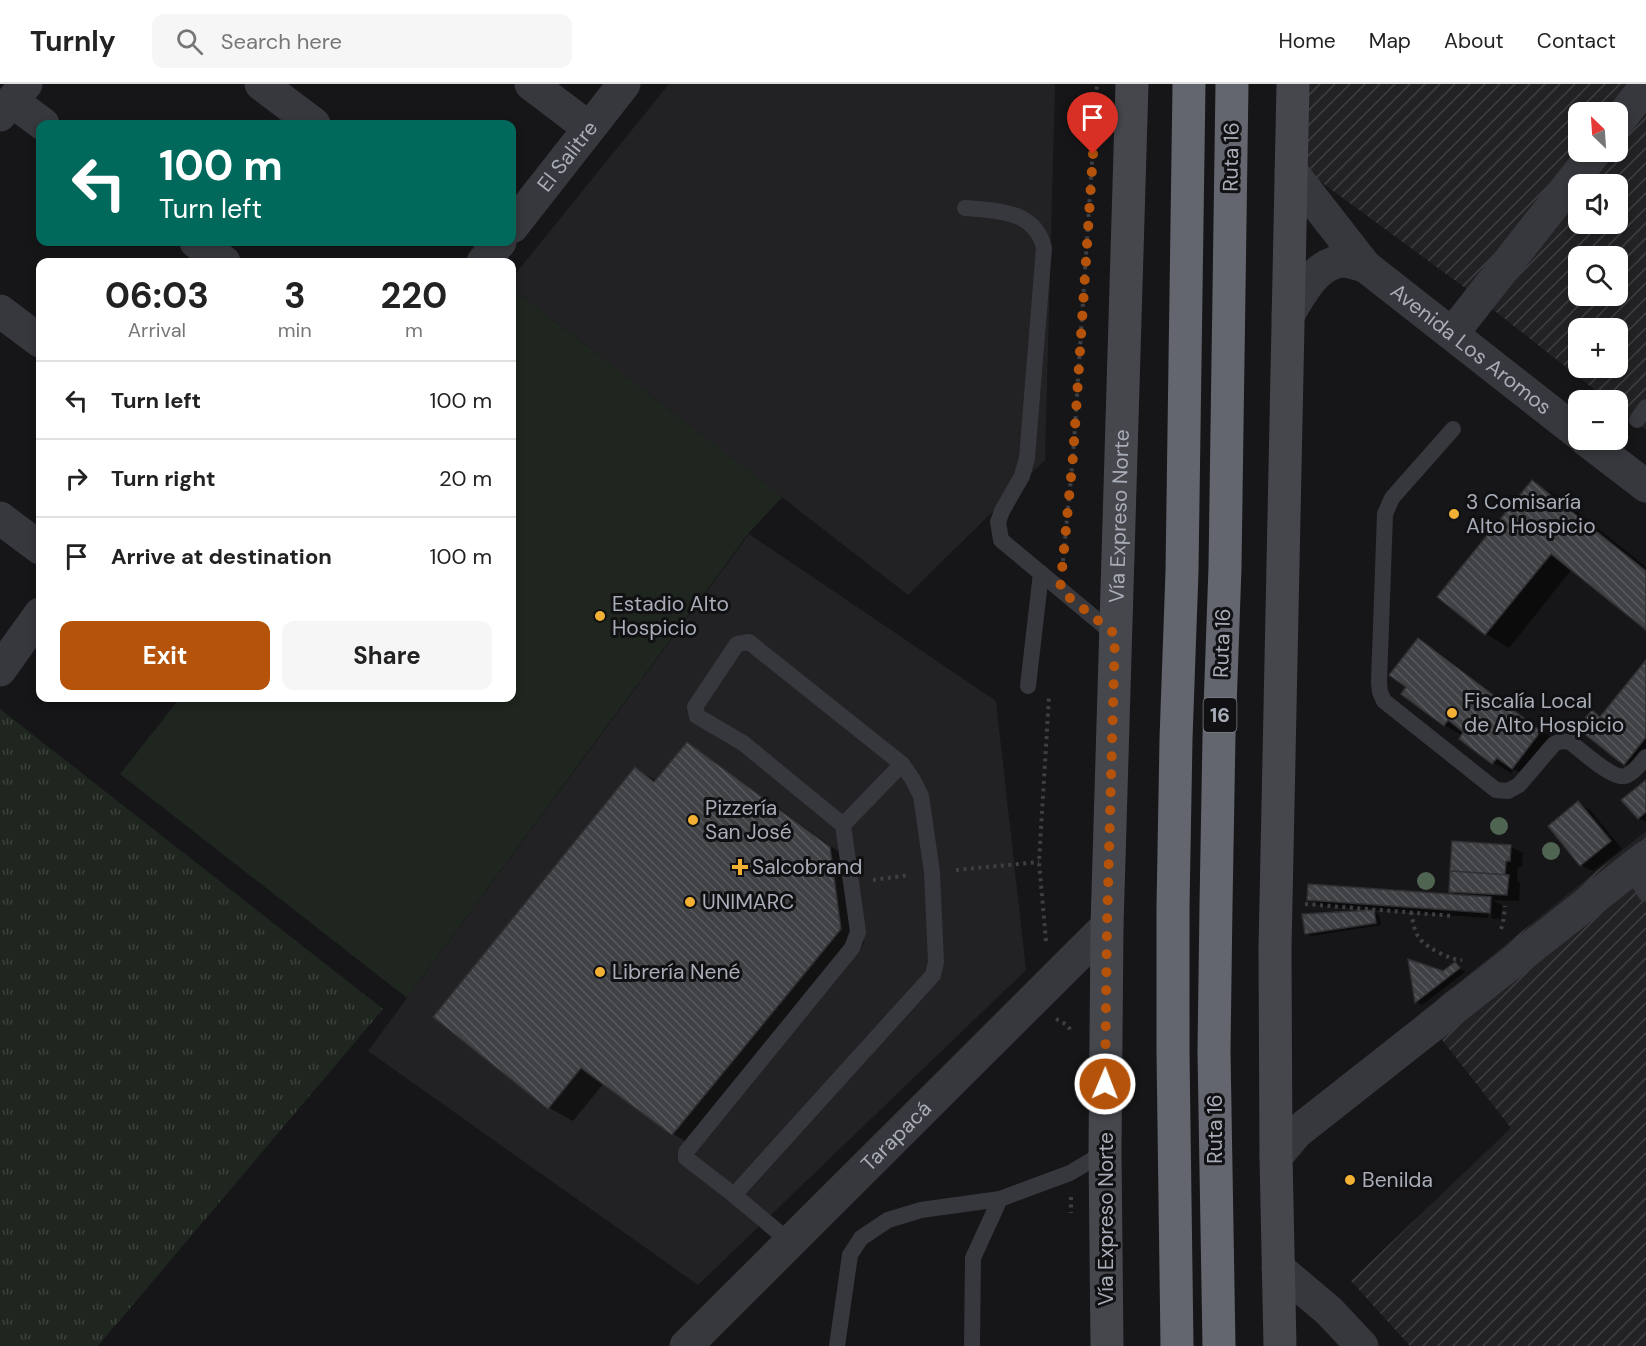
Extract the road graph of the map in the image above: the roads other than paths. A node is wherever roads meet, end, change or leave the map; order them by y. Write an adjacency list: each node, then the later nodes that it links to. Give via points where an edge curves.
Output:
1 (261, 84): 12 (street)
2 (531, 84): 13 (street)
3 (624, 84): 13 (street, El Salitre)
4 (1189, 84): 51 (highway, Ruta 16 / 16, via 1173,918)
5 (1232, 84): 52 (highway, Ruta 16 / 16, via 1215,916)
6 (1293, 84): 15 (main road)
7 (1646, 86): 10 (street)
8 (1130, 88): 33 (main road, Vía Expreso Norte)
9 (13, 100): 11 (street)
10 (1628, 109)
11 (38, 120)
12 (309, 120)
13 (589, 128): 17 (street, El Salitre)
14 (1587, 162): 23 (street)
15 (1291, 171): 20 (street, Avenida Los Aromos); 22 (main road)
16 (965, 208): 31 (lane, via 1025,219 1038,231 1044,248 1027,458 998,522 1001,540)
17 (516, 222)
18 (202, 246): 19 (street)
19 (218, 258)
20 (1365, 266): 22 (street, via 1346,261 1330,264 1309,280); 23 (street, Avenida Los Aromos)
21 (0, 310): 24 (street)
22 (1288, 315): 42 (main road, via 1275,949)
23 (1452, 334): 25 (street, Avenida Los Aromos)
24 (36, 338)
25 (1568, 425)
26 (1453, 429): 36 (lane, via 1392,498 1385,514 1379,682 1384,701 1496,790 1508,791 1519,785 1561,741 1570,742 1613,775 1623,777)
27 (1599, 450): 28 (street)
28 (1646, 486)
29 (0, 518): 30 (street)
30 (36, 545)
31 (1041, 573): 33 (lane); 35 (lane)
32 (36, 620): 34 (street)
33 (1115, 634): 40 (main road, Vía Expreso Norte)
34 (0, 670)
35 (1028, 686)
36 (1646, 757)
37 (902, 764): 38 (lane); 38 (lane, via 749,642 737,644 695,707 698,716 743,743); 43 (lane, via 921,796 933,872 933,975)
38 (843, 825): 43 (lane, via 858,932 852,948 686,1152 686,1158)
39 (1641, 873): 42 (street, via 1297,1132)
40 (1107, 926): 41 (main road, Vía Expreso Norte); 45 (street, Tarapacá)
41 (1104, 1152): 44 (lane, via 1070,1173); 50 (main road, Vía Expreso Norte)
42 (1276, 1156): 46 (main road)
43 (734, 1196): 45 (lane)
44 (1000, 1199): 48 (lane, via 921,1210 888,1220 861,1238 850,1255); 49 (lane, via 973,1258)
45 (790, 1242): 47 (street, Tarapacá)
46 (1278, 1268): 53 (main road); 54 (street, via 1329,1311)
47 (686, 1346)
48 (837, 1346)
49 (972, 1346)
50 (1107, 1346)
51 (1177, 1346)
52 (1219, 1346)
53 (1280, 1346)
54 (1362, 1346)

